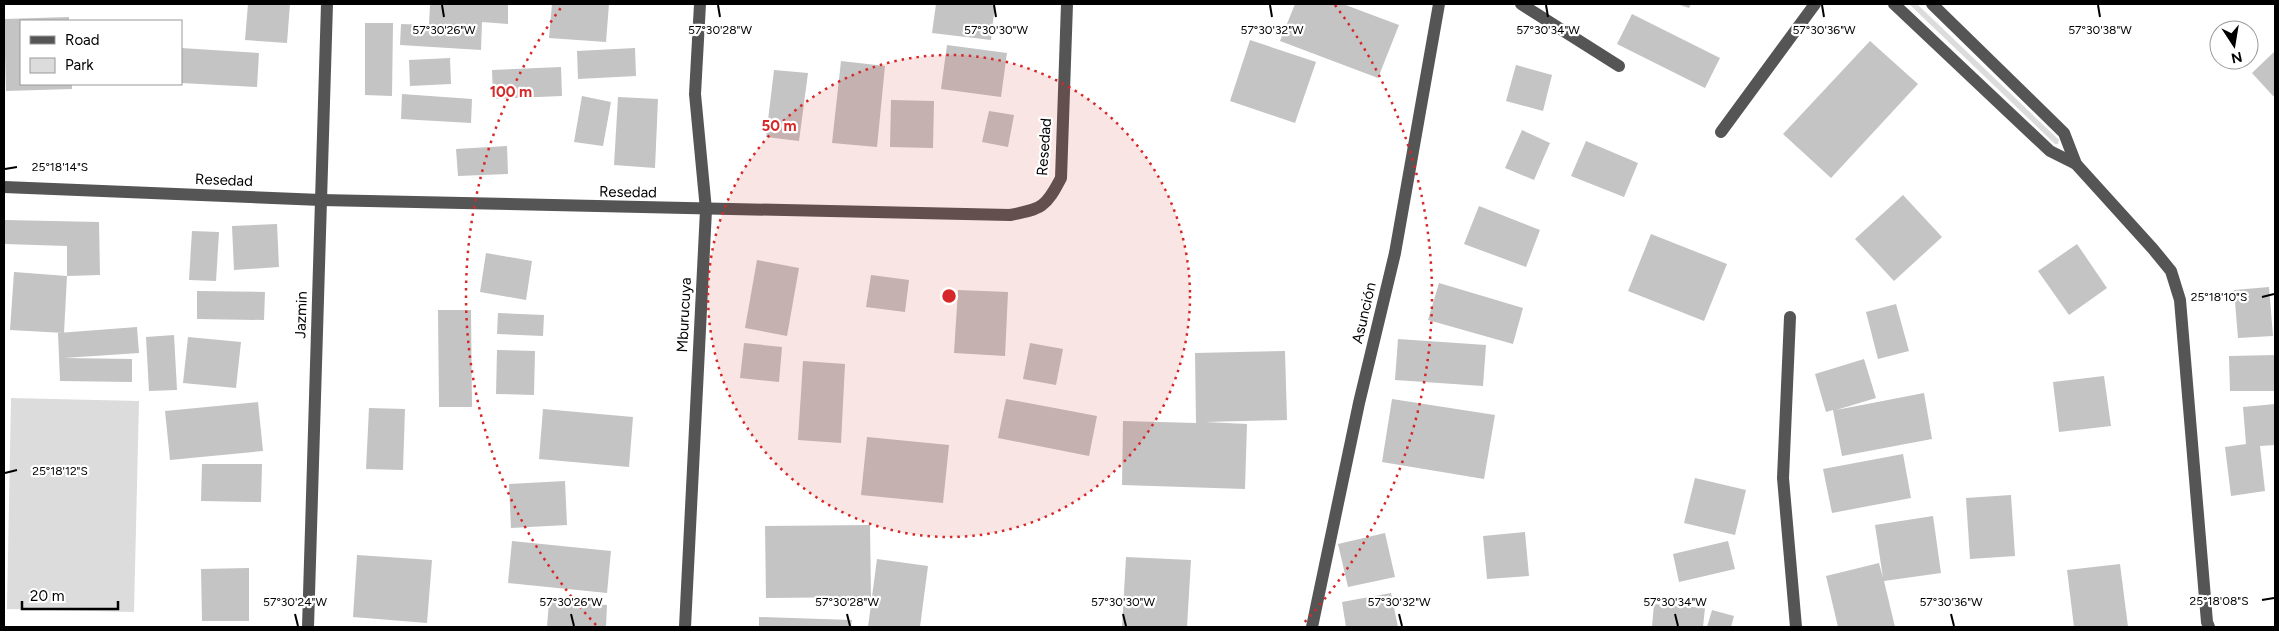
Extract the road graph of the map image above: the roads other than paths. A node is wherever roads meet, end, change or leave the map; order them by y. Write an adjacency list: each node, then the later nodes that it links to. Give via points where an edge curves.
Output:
1 (327, 4): 13 (street, Jazmin)
2 (700, 4): 14 (street, Mburucuya, via 695,94)
3 (1067, 4): 14 (street, Resedad, via 1061,178 1050,200 1032,211 1010,215)
4 (1440, 4): 18 (street, Asunción, via 1395,253 1359,403)
5 (1521, 4): 9 (street)
6 (1815, 4): 10 (street)
7 (1894, 4): 11 (street, via 2050,151)
8 (1932, 4): 11 (street, via 2064,133)
9 (1618, 66)
10 (1721, 132)
11 (2076, 164): 20 (street, via 2171,271 2180,300)
12 (4, 187): 13 (street, Resedad)
13 (321, 200): 14 (street, Resedad); 16 (street, Jazmin)
14 (706, 210): 17 (street, Mburucuya)
15 (1790, 317): 19 (street, via 1783,478)
16 (308, 627)
17 (685, 627)
18 (1312, 627)
19 (1796, 627)
20 (2209, 627)

